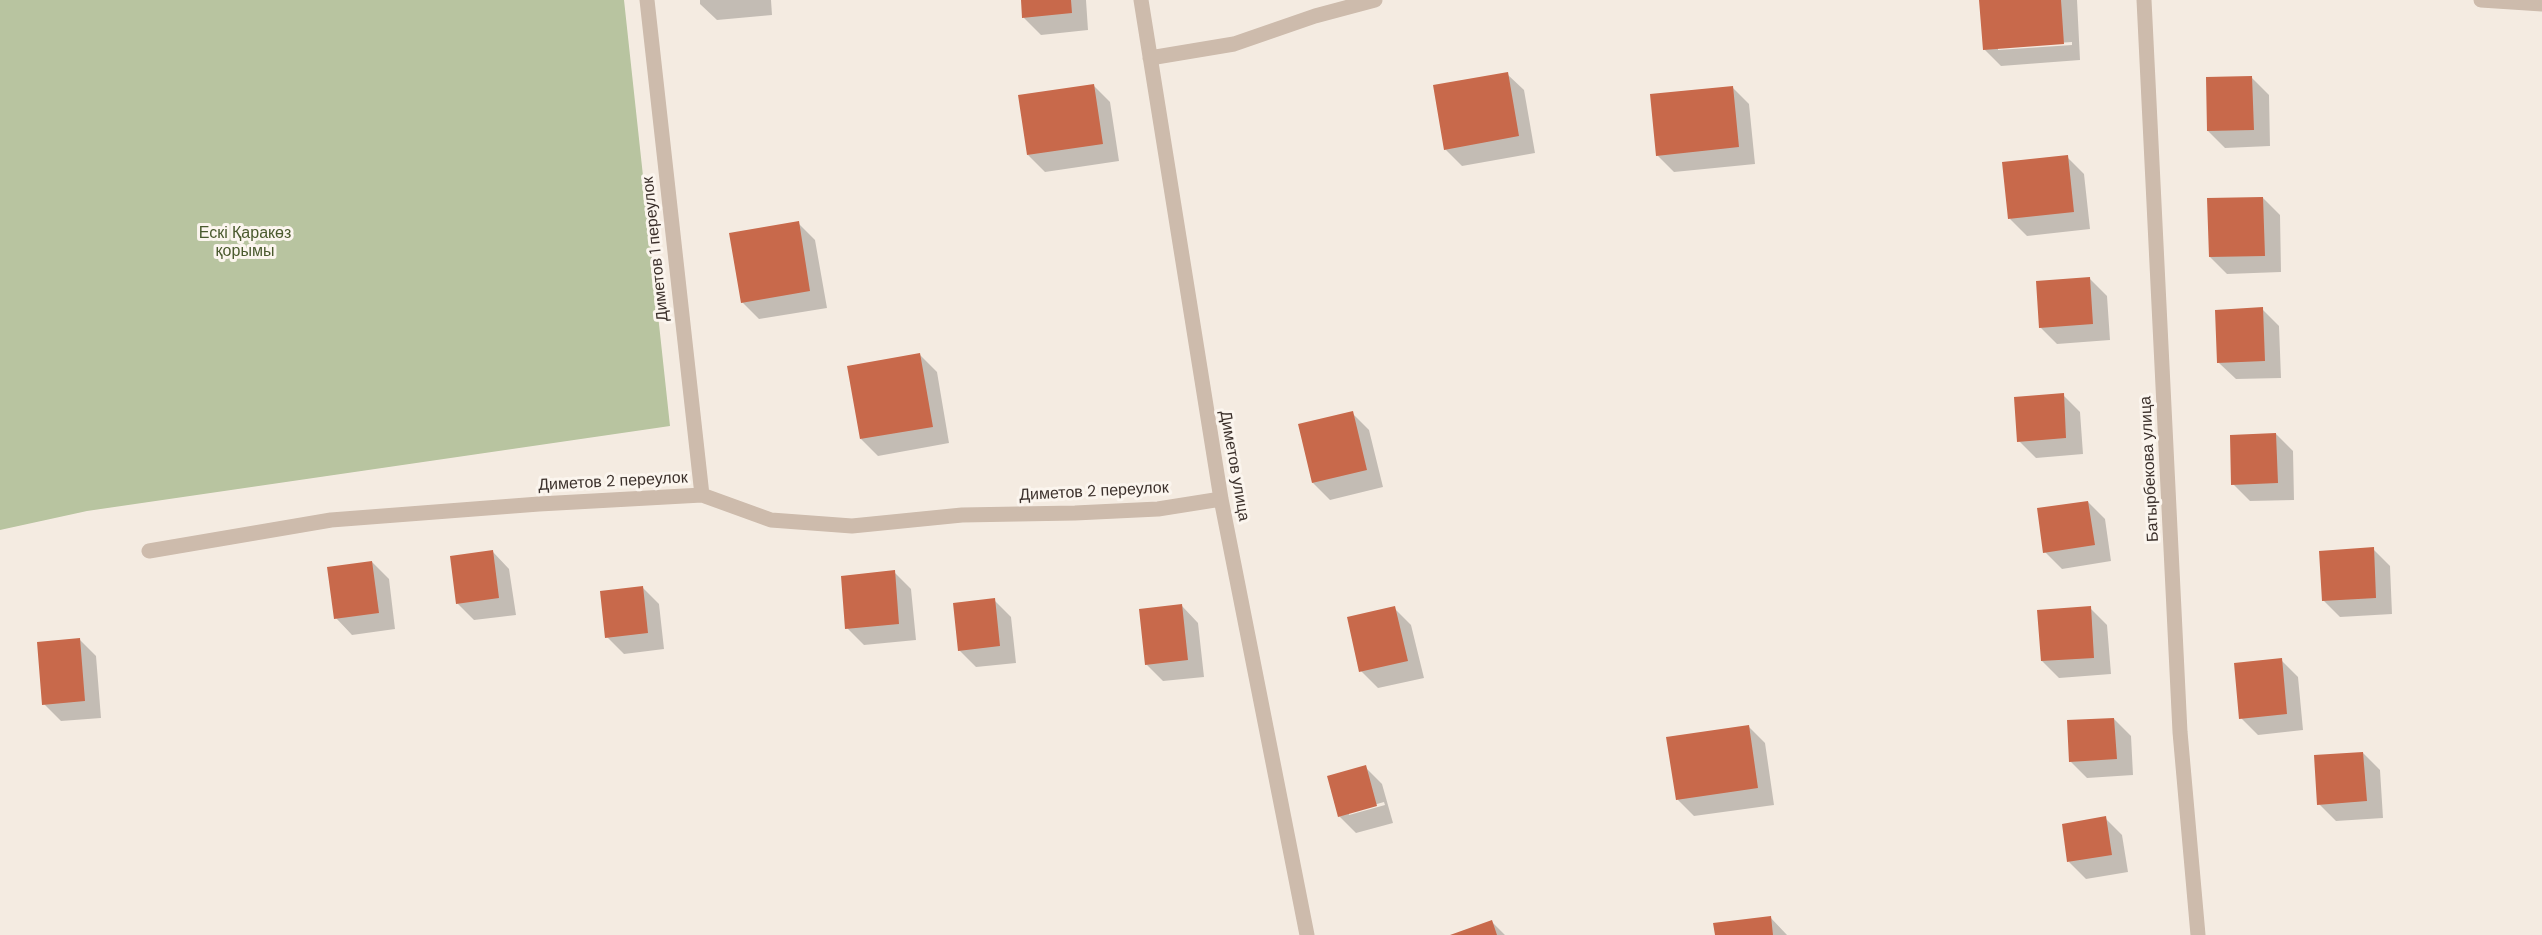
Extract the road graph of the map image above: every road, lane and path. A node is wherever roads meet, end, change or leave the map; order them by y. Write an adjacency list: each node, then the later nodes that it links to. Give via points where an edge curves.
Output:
1 (646, 0): 8 (street, Диметов 1 переулок)
2 (1141, 0): 7 (street, Диметов улица)
3 (1375, 0): 7 (street, via 1234,44)
4 (2145, 0): 12 (street, Батырбекова улица, via 2181,732)
5 (2481, 0): 6 (street)
6 (2542, 4)
7 (1150, 58): 9 (street, Диметов улица)
8 (702, 495): 9 (street, Диметов 2 переулок, via 771,520 852,526 962,515 1158,509); 10 (street, Диметов 2 переулок, via 331,520)
9 (1221, 499): 11 (street, Диметов улица)
10 (149, 551)
11 (1307, 935)
12 (2198, 935)

